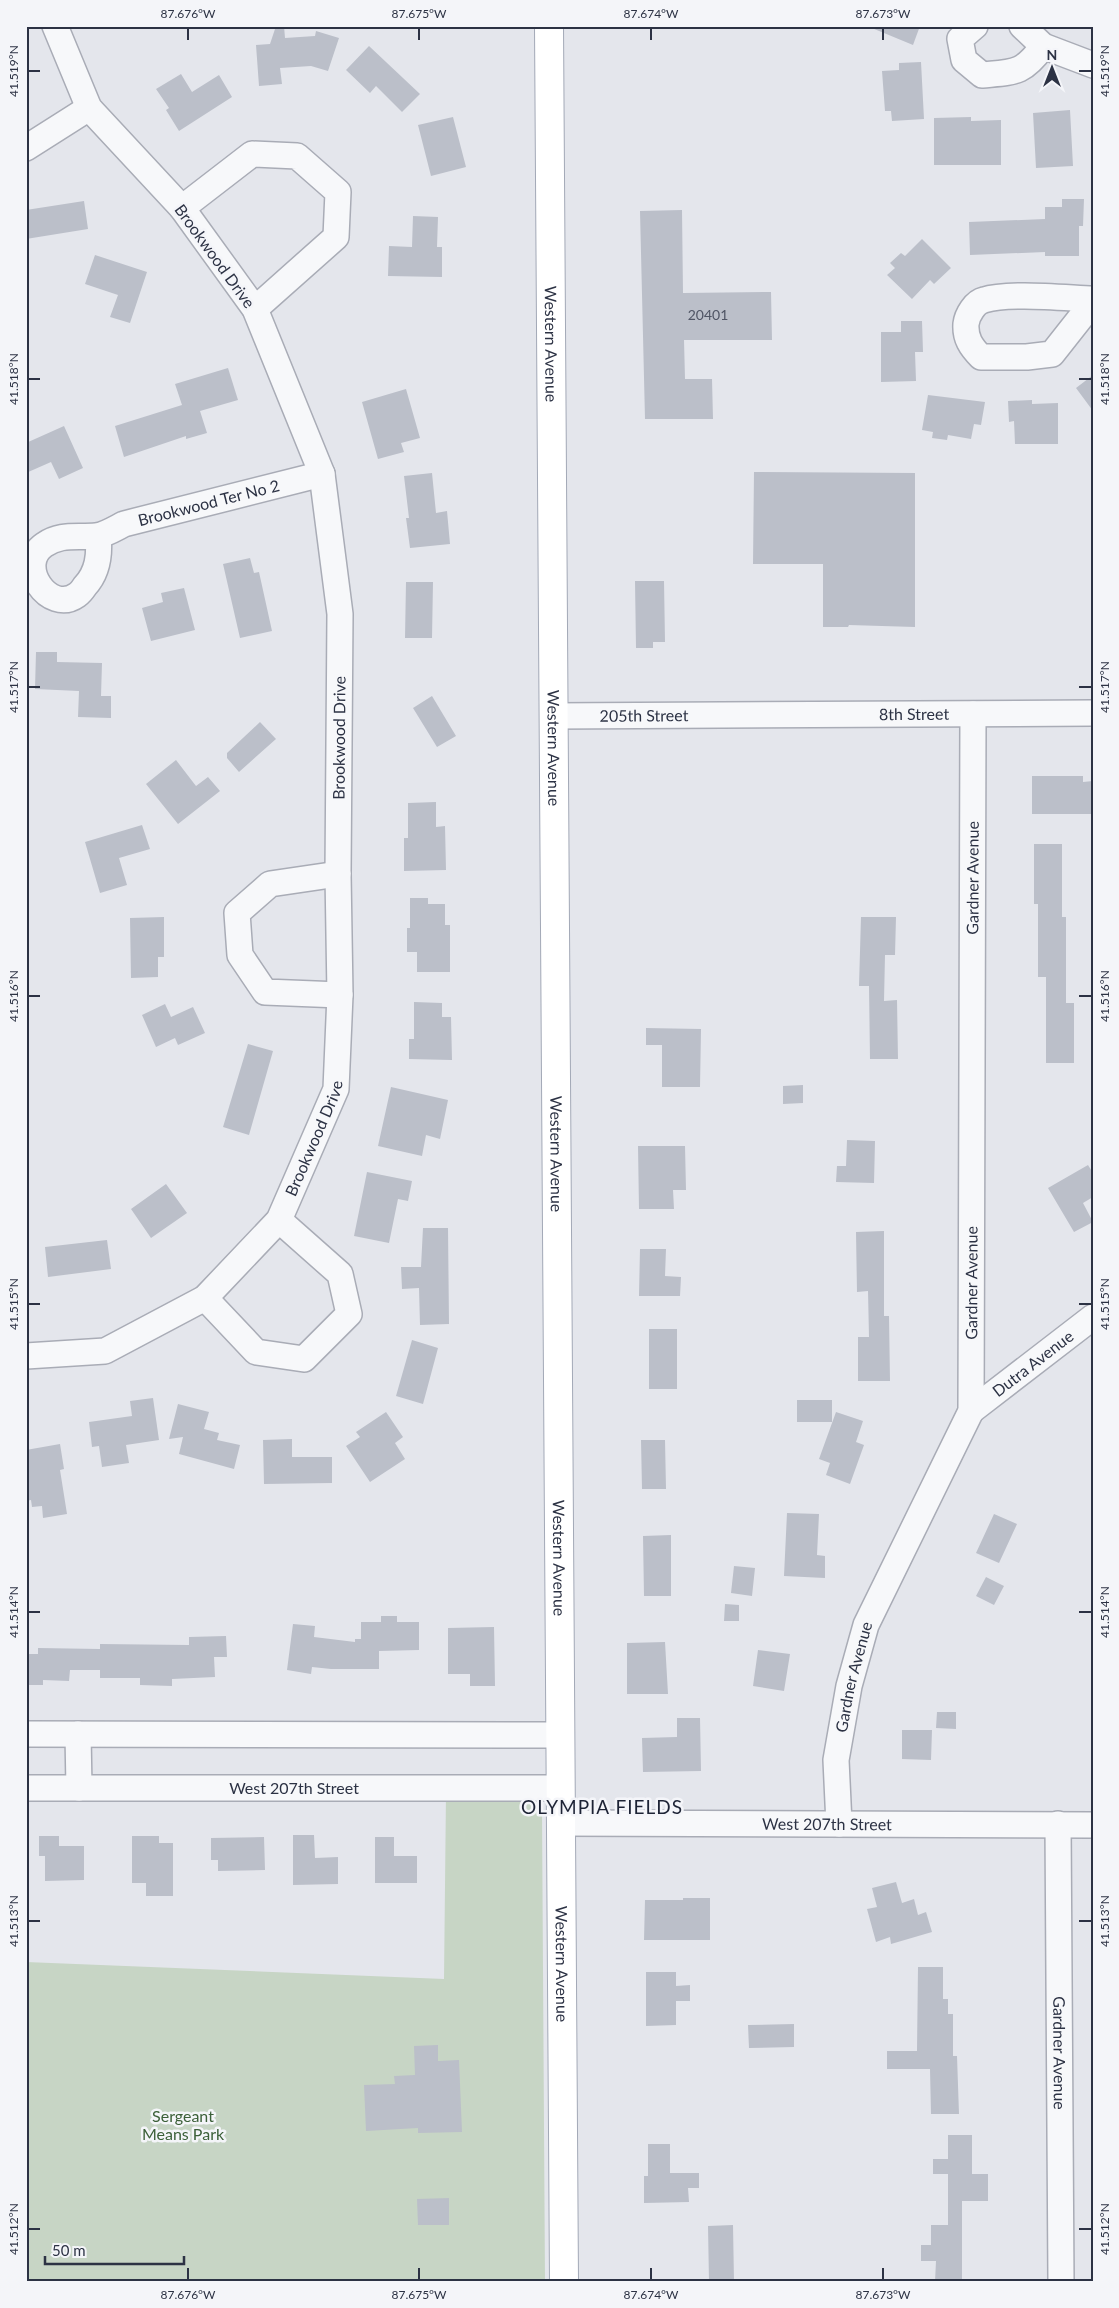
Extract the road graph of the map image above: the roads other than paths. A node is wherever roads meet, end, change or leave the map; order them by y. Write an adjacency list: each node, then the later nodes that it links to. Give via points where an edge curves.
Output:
1 (55, 26): 7 (street, Brookwood Drive)
2 (549, 26): 17 (main road, Western Avenue)
3 (975, 26): 5 (street, via 960,39 964,60 982,75 1017,72 1033,60)
4 (1022, 26): 5 (street)
5 (1043, 46): 6 (street)
6 (1093, 65)
7 (89, 108): 8 (street); 9 (street, Brookwood Drive)
8 (26, 148)
9 (182, 208): 11 (street, Brookwood Drive); 11 (street, via 252,154 297,156 338,192 336,237)
10 (1093, 300): 10 (street, via 1052,354 981,357 969,345 968,314 982,300 1008,296)
11 (255, 309): 12 (street, Brookwood Drive)
12 (322, 474): 13 (street, Brookwood Ter No 2, via 124,524); 18 (street, Brookwood Drive, via 340,614)
13 (98, 536)
14 (1093, 713): 15 (street, 8th Street)
15 (973, 714): 16 (street, 8th Street); 24 (street, Gardner Avenue)
16 (734, 715): 17 (street, 205th Street)
17 (554, 716): 27 (main road, Western Avenue)
18 (338, 874): 19 (street, Brookwood Drive); 19 (street, via 270,884 237,913 240,955 265,992)
19 (340, 995): 20 (street, Brookwood Drive, via 336,1089)
20 (279, 1220): 21 (street, Brookwood Drive); 21 (street, via 340,1274 349,1314 304,1359 256,1352)
21 (205, 1298): 23 (street, Brookwood Drive, via 104,1351)
22 (1093, 1317): 24 (street, Dutra Avenue)
23 (26, 1356)
24 (971, 1411): 32 (street, Gardner Avenue, via 866,1625 849,1686 836,1760)
25 (26, 1734): 26 (street)
26 (78, 1734): 27 (street); 29 (street)
27 (561, 1735): 30 (main road, Western Avenue)
28 (26, 1788): 29 (street, West 207th Street)
29 (79, 1788): 30 (street, West 207th Street)
30 (561, 1788): 31 (main road, Western Avenue)
31 (562, 1823): 32 (street, West 207th Street); 35 (main road, Western Avenue)
32 (839, 1824): 33 (street, West 207th Street)
33 (1058, 1824): 34 (street, West 207th Street); 36 (street, Gardner Avenue)
34 (1093, 1825)
35 (564, 2282)
36 (1060, 2282)

